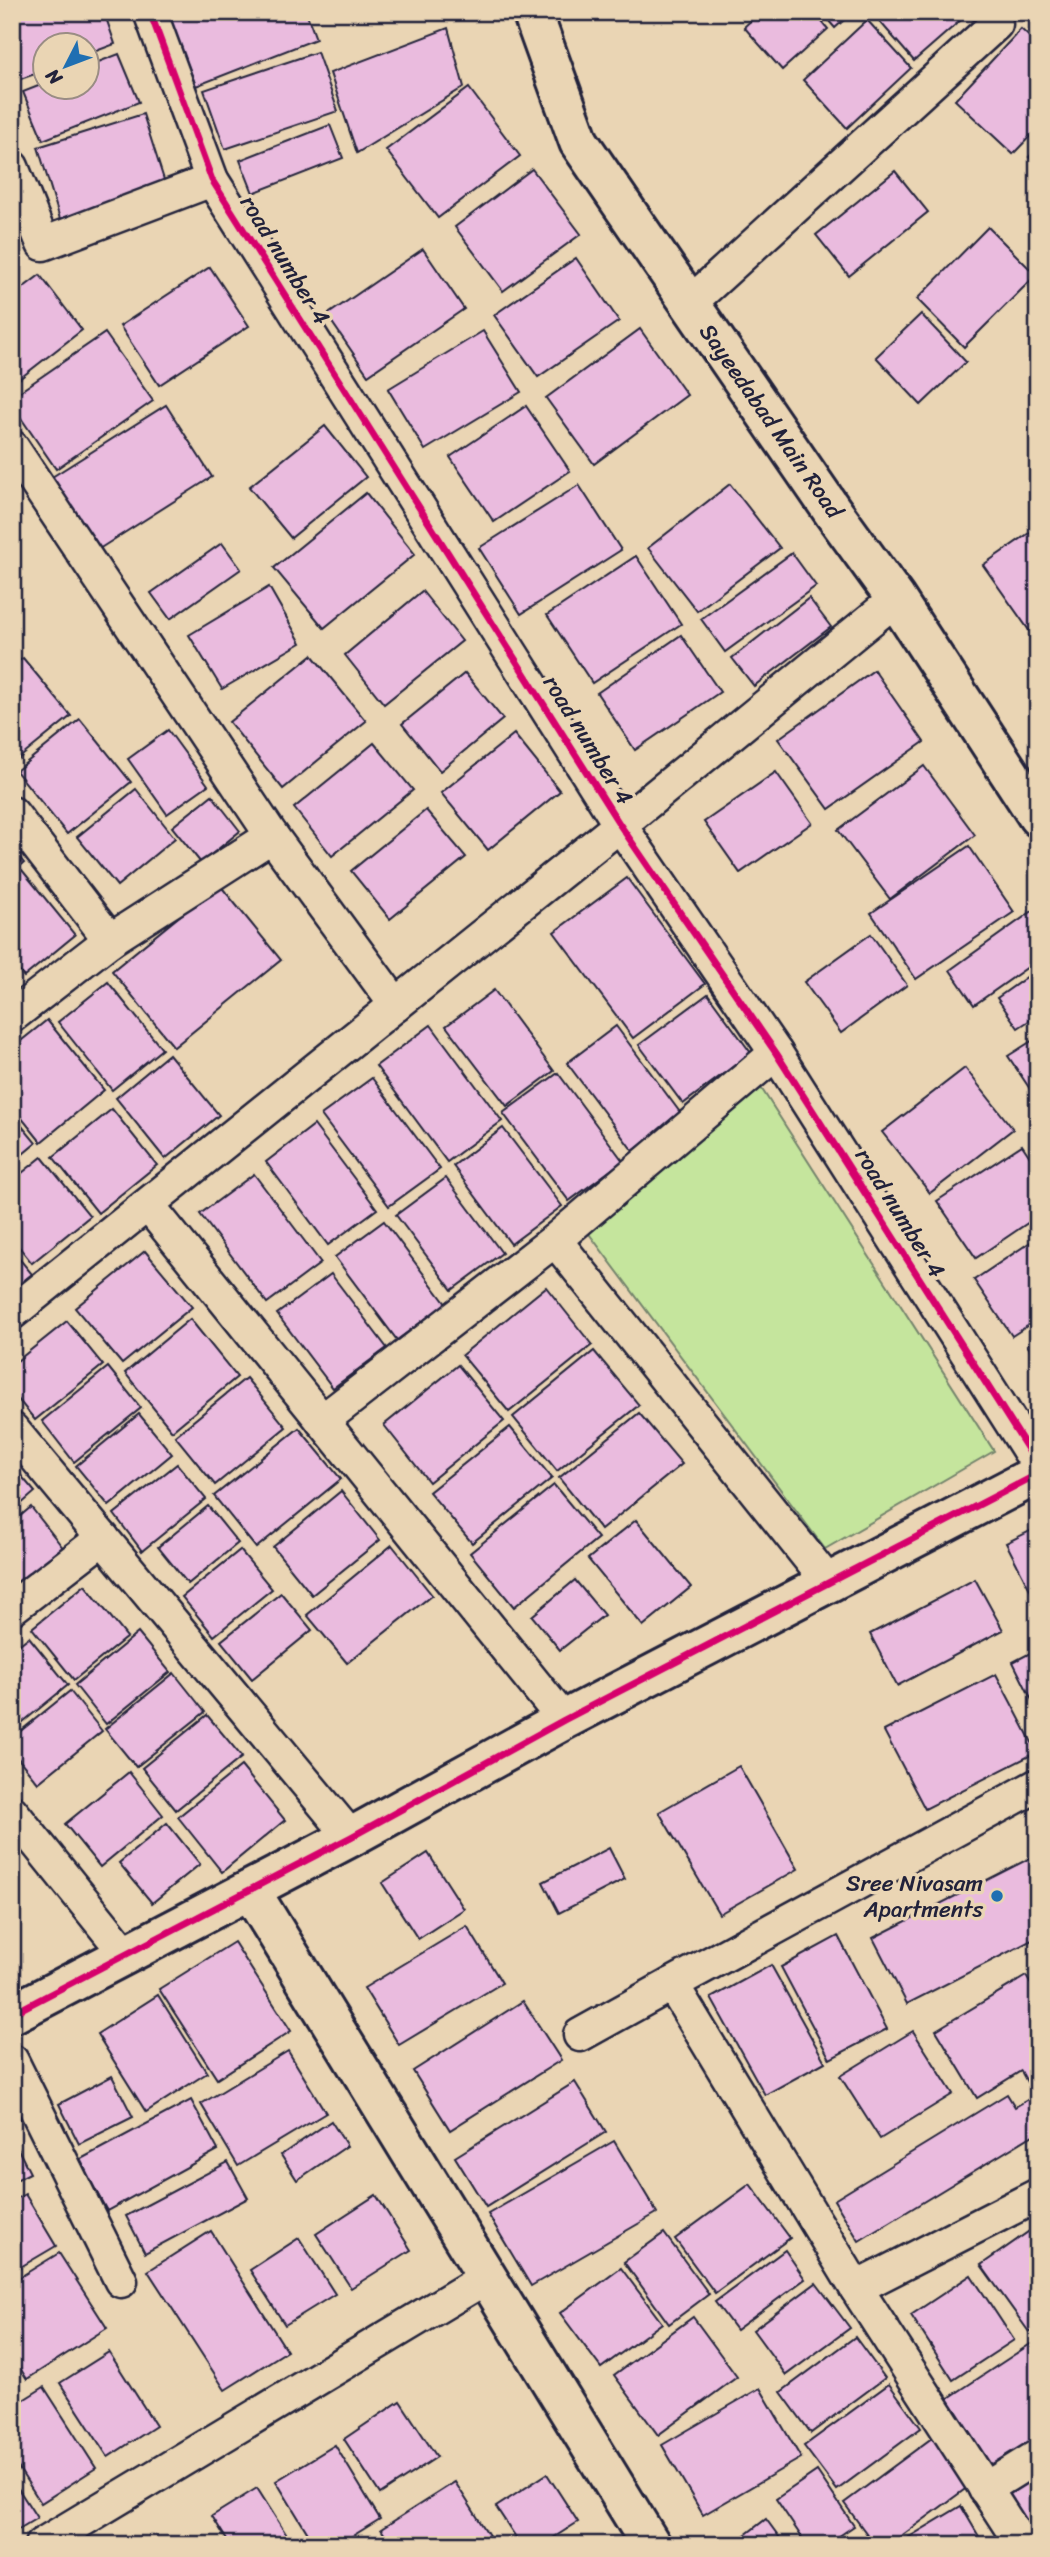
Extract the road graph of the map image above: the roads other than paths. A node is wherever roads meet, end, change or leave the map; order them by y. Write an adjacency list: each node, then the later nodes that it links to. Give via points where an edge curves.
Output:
1 (150, 12): 5 (street, road number 4)
2 (532, 12): 6 (street, Sayeedabad Main Road, via 579,142)
3 (996, 24): 6 (street)
4 (12, 167): 5 (street, via 43,244)
5 (212, 180): 11 (street, road number 4)
6 (690, 303): 8 (street, Sayeedabad Main Road)
7 (12, 447): 12 (street)
8 (896, 599): 10 (street, Sayeedabad Main Road); 11 (street)
9 (12, 813): 13 (street)
10 (1038, 817)
11 (620, 825): 14 (street); 16 (street, road number 4)
12 (272, 836): 13 (street); 14 (street)
13 (110, 940): 15 (street)
14 (396, 1005): 17 (street)
15 (12, 1016)
16 (776, 1053): 18 (street); 22 (street, road number 4)
17 (148, 1205): 19 (street); 20 (street)
18 (555, 1240): 20 (street); 25 (street)
19 (12, 1313)
20 (322, 1420): 27 (street)
21 (12, 1429): 24 (street)
22 (1038, 1465)
23 (1038, 1474): 25 (street)
24 (103, 1538): 26 (street); 30 (street)
25 (828, 1583): 27 (street)
26 (12, 1608)
27 (564, 1720): 30 (street)
28 (1038, 1785): 33 (street)
29 (12, 1812): 32 (street)
30 (351, 1837): 31 (street)
31 (250, 1890): 32 (street); 38 (street)
32 (127, 1955): 34 (street)
33 (672, 1984): 35 (street); 40 (street)
34 (12, 2014)
35 (580, 2035)
36 (12, 2061): 39 (street)
37 (1038, 2195): 40 (street)
38 (487, 2277): 43 (street); 44 (street)
39 (121, 2281)
40 (856, 2288): 42 (street)
41 (1038, 2456): 42 (street)
42 (985, 2489): 45 (street)
43 (643, 2542)
44 (41, 2545)
45 (1022, 2545)

